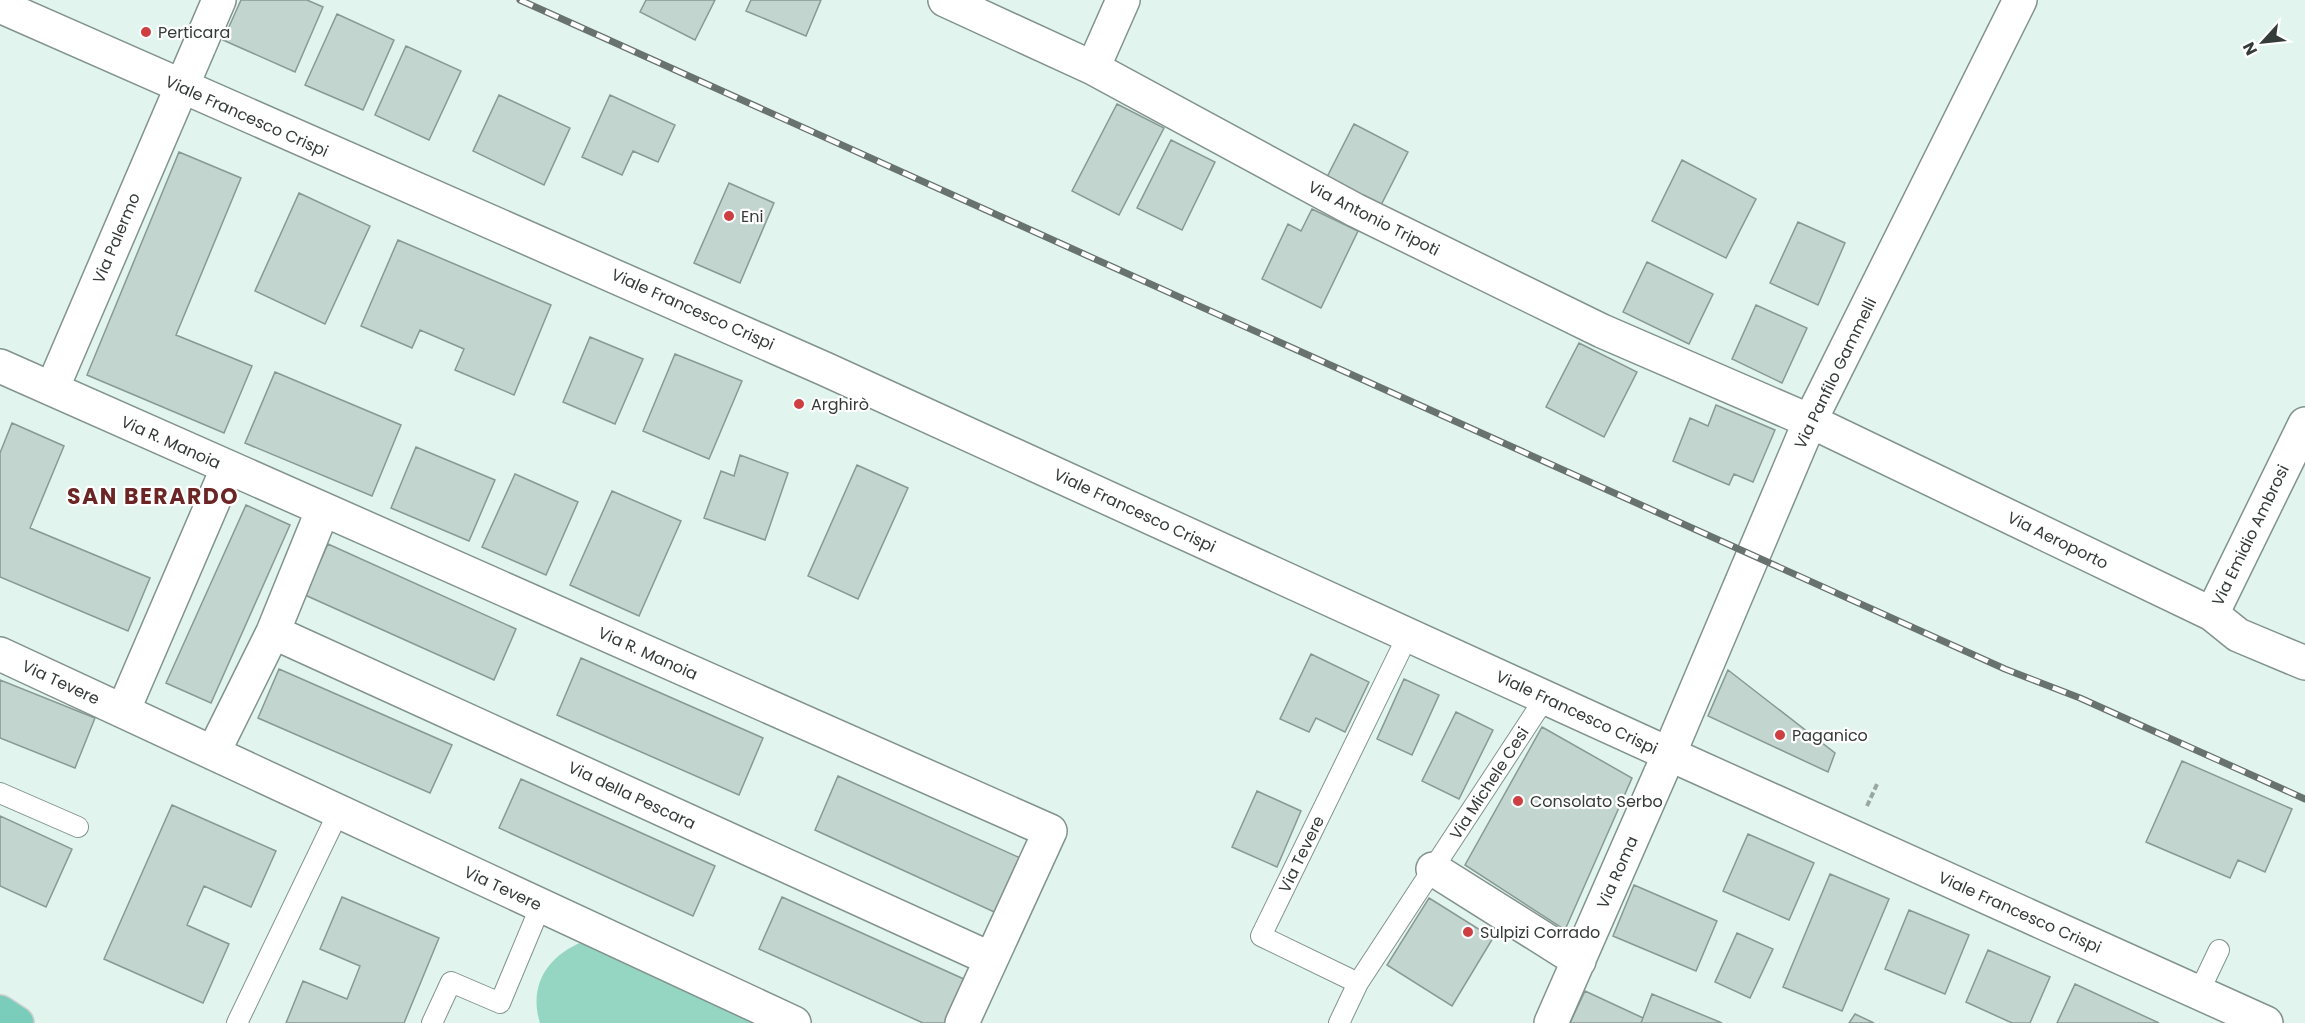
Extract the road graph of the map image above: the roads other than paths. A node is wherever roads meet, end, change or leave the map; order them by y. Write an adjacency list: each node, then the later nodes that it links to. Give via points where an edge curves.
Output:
1 (219, 0): 7 (street, Via Palermo)
2 (945, 0): 6 (street, Via Antonio Tripoti)
3 (1123, 0): 6 (street)
4 (2020, 0): 10 (street, Via Panfilo Gammelli)
5 (0, 6): 7 (street, Viale Francesco Crispi)
6 (1093, 68): 10 (street, Via Antonio Tripoti, via 1377,220 1602,331)
7 (180, 87): 9 (street, Via Palermo); 16 (street, Viale Francesco Crispi, via 593,265)
8 (0, 366): 9 (street, Via R. Manoia)
9 (52, 389): 12 (street, Via R. Manoia)
10 (1810, 420): 14 (street, Via Aeroporto); 22 (street, Via Panfilo Gammelli)
11 (2305, 424): 14 (street, Via Emidio Ambrosi)
12 (228, 467): 13 (street, Via R. Manoia); 20 (street)
13 (323, 509): 15 (street); 29 (street, Via R. Manoia, via 1050,831)
14 (2212, 614): 18 (street, Via Aeroporto, via 2238,635)
15 (273, 632): 21 (street); 29 (street, Via della Pescara)
16 (1408, 635): 19 (street, Viale Francesco Crispi); 31 (lane, Via Tevere, via 1261,936)
17 (0, 654): 20 (street, Via Tevere)
18 (2305, 663)
19 (1545, 698): 22 (street, Viale Francesco Crispi); 26 (lane, Via Michele Cesi)
20 (123, 711): 21 (street, Via Tevere)
21 (213, 753): 24 (street, Via Tevere)
22 (1669, 754): 30 (street, Via Roma); 32 (street, Viale Francesco Crispi)
23 (0, 793): 25 (lane)
24 (339, 811): 27 (street, Via Tevere); 36 (lane)
25 (78, 827)
26 (1433, 869): 30 (street); 31 (lane, Via Michele Cesi)
27 (541, 905): 37 (lane, via 500,1003 450,982); 38 (street, Via Tevere)
28 (2219, 950): 32 (lane)
29 (991, 959): 39 (street, Via R. Manoia)
30 (1579, 961): 41 (street, Via Roma)
31 (1358, 983): 40 (lane)
32 (2199, 992): 34 (street, Viale Francesco Crispi)
33 (0, 1012): 35 (main road)
34 (2251, 1020)
35 (17, 1023)
36 (237, 1023)
37 (432, 1023)
38 (794, 1023)
39 (962, 1023)
40 (1339, 1023)
41 (1551, 1023)

